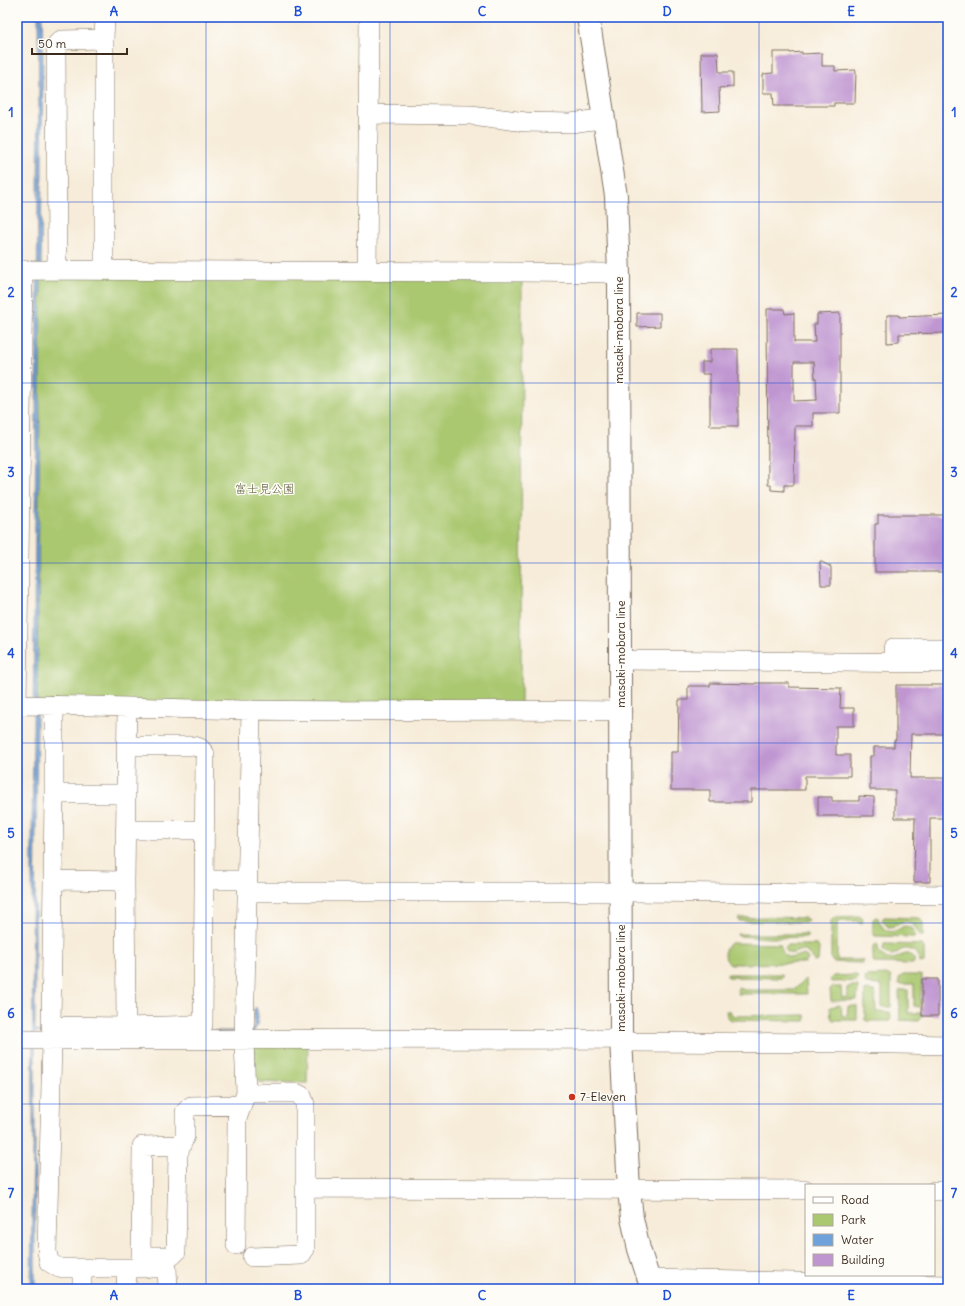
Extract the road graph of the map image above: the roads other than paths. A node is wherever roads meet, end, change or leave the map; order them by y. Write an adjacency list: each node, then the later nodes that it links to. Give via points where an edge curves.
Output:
1 (105, 17): 4 (street)
2 (369, 17): 5 (street)
3 (588, 17): 6 (main road, masaki-mobara line)
4 (104, 40): 8 (street, via 61,40 56,45); 9 (street)
5 (368, 114): 6 (street, via 471,115 526,122); 10 (street)
6 (605, 121): 11 (main road, masaki-mobara line, via 616,196)
7 (20, 270): 8 (street); 16 (street)
8 (57, 270): 9 (street)
9 (104, 270): 10 (street)
10 (367, 271): 11 (street, via 574,272)
11 (619, 275): 14 (main road, masaki-mobara line)
12 (893, 648): 13 (street)
13 (948, 648)
14 (621, 660): 15 (street); 20 (main road, masaki-mobara line)
15 (948, 663)
16 (17, 705): 17 (street)
17 (54, 705): 18 (street); 22 (street)
18 (127, 707): 19 (street); 21 (street)
19 (251, 710): 20 (street); 29 (street)
20 (620, 711): 30 (main road, masaki-mobara line)
21 (126, 746): 23 (street); 25 (street, via 200,748 205,754)
22 (54, 794): 23 (street); 26 (street)
23 (126, 794): 24 (street)
24 (125, 830): 25 (street); 28 (street)
25 (204, 830): 27 (street)
26 (53, 880): 28 (street); 32 (street, via 51,1026)
27 (204, 880): 29 (street); 32 (street, via 203,1026)
28 (125, 881): 32 (street)
29 (248, 886): 30 (street); 35 (street)
30 (621, 892): 31 (street); 33 (main road, masaki-mobara line)
31 (948, 895)
32 (126, 1028)
33 (622, 1039): 35 (street); 37 (street, via 630,1042); 41 (main road, masaki-mobara line)
34 (17, 1040): 36 (street)
35 (244, 1040): 36 (street); 38 (street)
36 (52, 1041): 49 (street, via 47,1257 49,1262 59,1268)
37 (948, 1045)
38 (243, 1099): 39 (street, via 191,1106 185,1112 185,1136); 40 (street, via 296,1093 302,1096 305,1104); 45 (street, via 237,1118)
39 (181, 1145): 47 (street, via 178,1154 176,1252 172,1256); 47 (street, via 142,1146)
40 (305, 1188): 41 (street); 48 (street, via 305,1249 301,1255)
41 (629, 1190): 42 (street); 51 (main road, masaki-mobara line, via 632,1218)
42 (805, 1190)
43 (935, 1191): 44 (street)
44 (948, 1191)
45 (236, 1245)
46 (110, 1256): 47 (street)
47 (141, 1256)
48 (252, 1256)
49 (82, 1268): 50 (street); 53 (street)
50 (127, 1269): 54 (street); 55 (street, via 167,1268)
51 (650, 1284): 52 (street)
52 (948, 1285)
53 (82, 1289)
54 (126, 1289)
55 (168, 1289)

